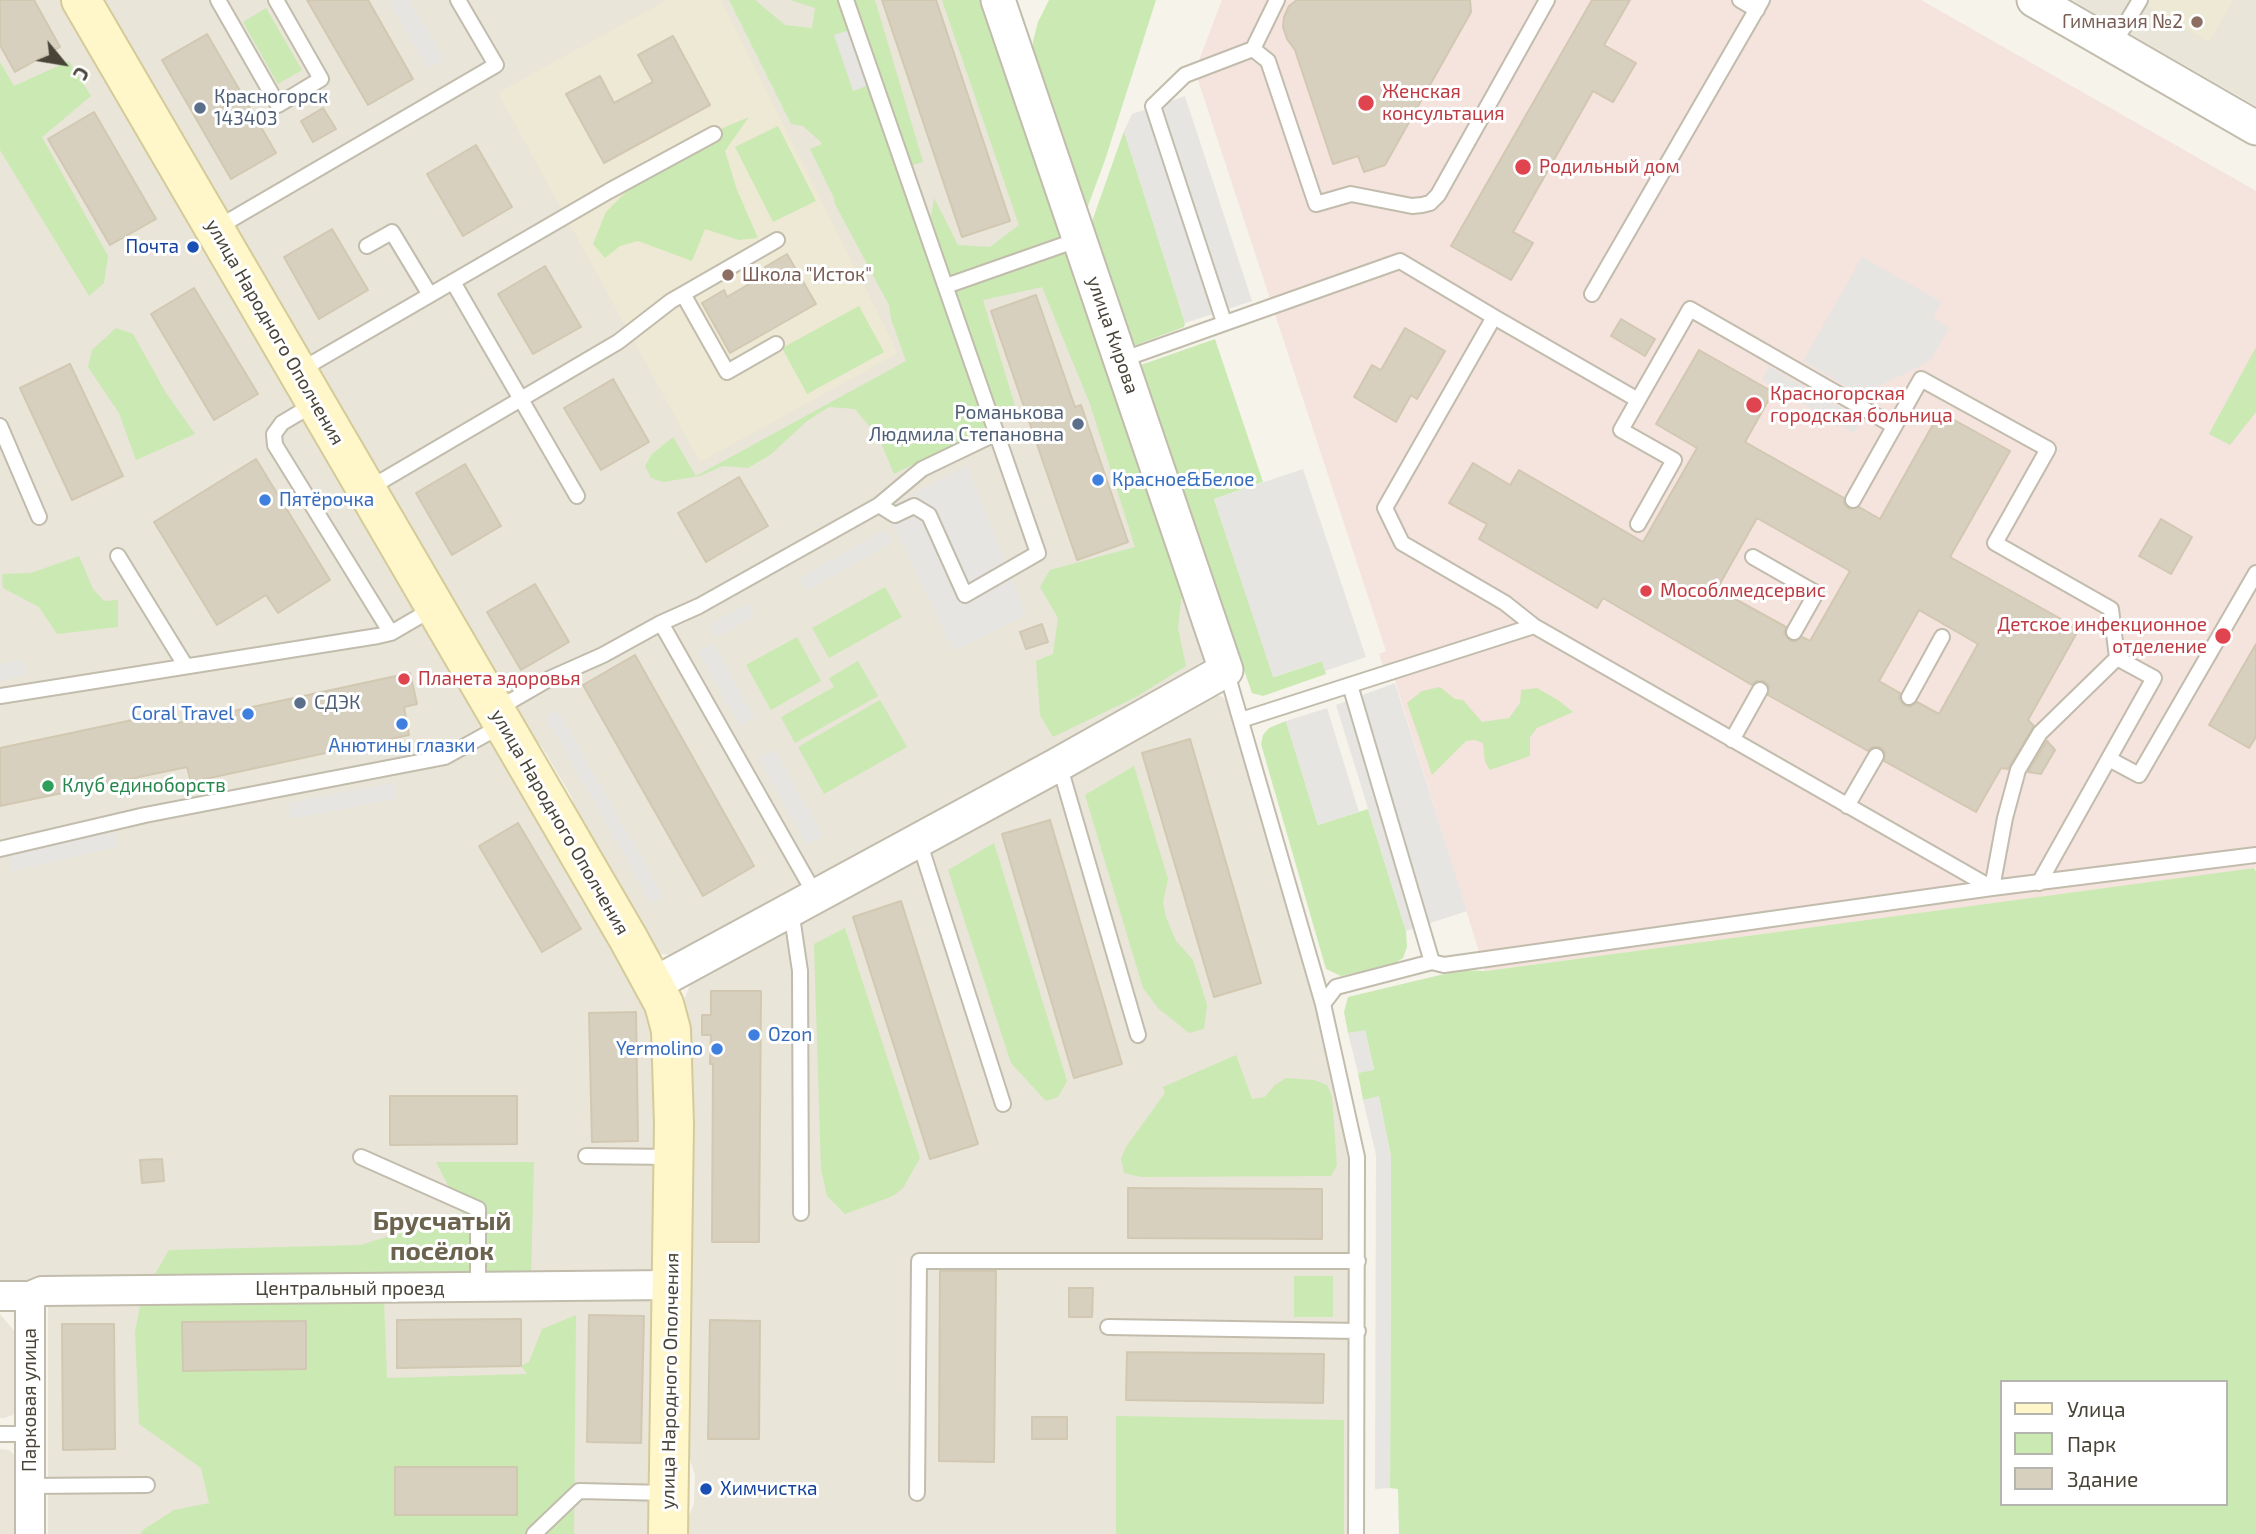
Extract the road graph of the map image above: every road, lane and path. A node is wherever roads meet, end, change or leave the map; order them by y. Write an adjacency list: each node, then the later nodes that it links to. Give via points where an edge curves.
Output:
1 (81, 0): 17 (main road, улица Народного Ополчения)
2 (276, 0): 11 (lane, via 321,79 278,105)
3 (458, 0): 17 (lane, via 496,65)
4 (846, 0): 22 (lane)
5 (998, 0): 18 (street, улица Кирова)
6 (1277, 0): 14 (lane)
7 (1547, 0): 14 (lane, via 1438,195 1422,205 1351,194 1316,204 1268,61)
8 (1740, 0): 12 (lane)
9 (2034, 0): 13 (street)
10 (2140, 0): 13 (lane)
11 (220, 1)
12 (1759, 5): 24 (lane)
13 (2113, 45): 15 (street)
14 (1253, 49): 27 (lane, via 1185,75 1153,106)
15 (2256, 128)
16 (714, 134): 21 (lane)
17 (215, 229): 30 (main road, улица Народного Ополчения)
18 (1080, 239): 22 (lane); 29 (street, улица Кирова)
19 (777, 240): 23 (lane)
20 (367, 246): 25 (lane, via 392,232)
21 (453, 282): 25 (lane); 31 (lane)
22 (946, 286): 35 (lane)
23 (683, 294): 28 (lane, via 727,372); 31 (lane, via 618,342)
24 (1592, 294)
25 (430, 295): 30 (lane)
26 (1494, 317): 27 (lane, via 1400,261); 32 (lane); 47 (lane, via 1385,508 1402,543 1506,603)
27 (1224, 322): 29 (lane)
28 (776, 344)
29 (1121, 360): 53 (street, улица Кирова)
30 (307, 387): 36 (main road, улица Народного Ополчения); 49 (lane, via 274,434 275,445)
31 (522, 399): 36 (lane); 37 (lane)
32 (1638, 400): 34 (lane, via 1690,309); 41 (lane, via 1621,430 1674,460)
33 (0, 426): 40 (lane)
34 (1894, 426): 38 (lane); 51 (lane, via 1921,379 2048,449 1994,543 2111,610)
35 (997, 433): 39 (lane, via 922,470); 39 (lane, via 1038,553 965,595 929,515 915,506 895,514)
36 (367, 490): 45 (main road, улица Народного Ополчения)
37 (577, 496)
38 (1853, 500)
39 (879, 505): 46 (lane)
40 (38, 517)
41 (1638, 524)
42 (118, 556): 52 (lane)
43 (1753, 556): 48 (lane, via 1816,593)
44 (2256, 573): 62 (lane, via 2139,775)
45 (435, 607): 49 (lane); 58 (main road, улица Народного Ополчения)
46 (661, 623): 58 (lane, via 549,679); 70 (lane)
47 (1534, 626): 54 (lane); 60 (lane)
48 (1794, 632)
49 (391, 633): 52 (lane)
50 (1942, 637): 57 (lane)
51 (2117, 658): 62 (lane, via 2154,678); 69 (lane, via 2040,733 2018,770)
52 (186, 665): 56 (lane)
53 (1226, 670): 59 (lane); 63 (street)
54 (1350, 685): 59 (lane); 71 (lane)
55 (1760, 690): 60 (lane)
56 (0, 696)
57 (1909, 697)
58 (498, 718): 66 (lane, via 445,757 145,815); 72 (main road, улица Народного Ополчения)
59 (1241, 720): 73 (lane)
60 (1732, 740): 64 (lane)
61 (1876, 756): 64 (lane)
62 (2109, 759): 68 (lane)
63 (1059, 764): 65 (street); 74 (lane)
64 (1847, 806): 69 (lane)
65 (919, 841): 70 (street); 75 (lane)
66 (0, 849)
67 (2256, 855): 68 (lane)
68 (2039, 883): 69 (lane)
69 (1992, 888): 71 (lane, via 1444,965)
70 (804, 903): 72 (street); 79 (lane)
71 (1432, 962): 73 (lane, via 1336,987)
72 (654, 984): 78 (main road, улица Народного Ополчения, via 671,1030)
73 (1323, 1004): 80 (lane, via 1357,1157)
74 (1138, 1035)
75 (1003, 1104)
76 (586, 1156): 78 (lane)
77 (361, 1157): 82 (lane, via 478,1209)
78 (673, 1157): 81 (main road, улица Народного Ополчения)
79 (801, 1213)
80 (1358, 1261): 86 (lane); 92 (lane, via 919,1261)
81 (671, 1285): 82 (street, Центральный проезд); 91 (main road, улица Народного Ополчения)
82 (478, 1289): 84 (street, Центральный проезд, via 42,1291)
83 (0, 1296): 84 (street)
84 (30, 1296): 88 (street, Парковая улица)
85 (1108, 1327): 86 (lane)
86 (1358, 1331): 96 (lane)
87 (0, 1434): 88 (lane)
88 (30, 1434): 90 (street, Парковая улица)
89 (146, 1485): 90 (lane)
90 (30, 1486): 93 (street, Парковая улица)
91 (668, 1493): 94 (lane, via 579,1491); 95 (main road, улица Народного Ополчения)
92 (917, 1493)
93 (30, 1534)
94 (534, 1534)
95 (668, 1534)
96 (1356, 1534)

